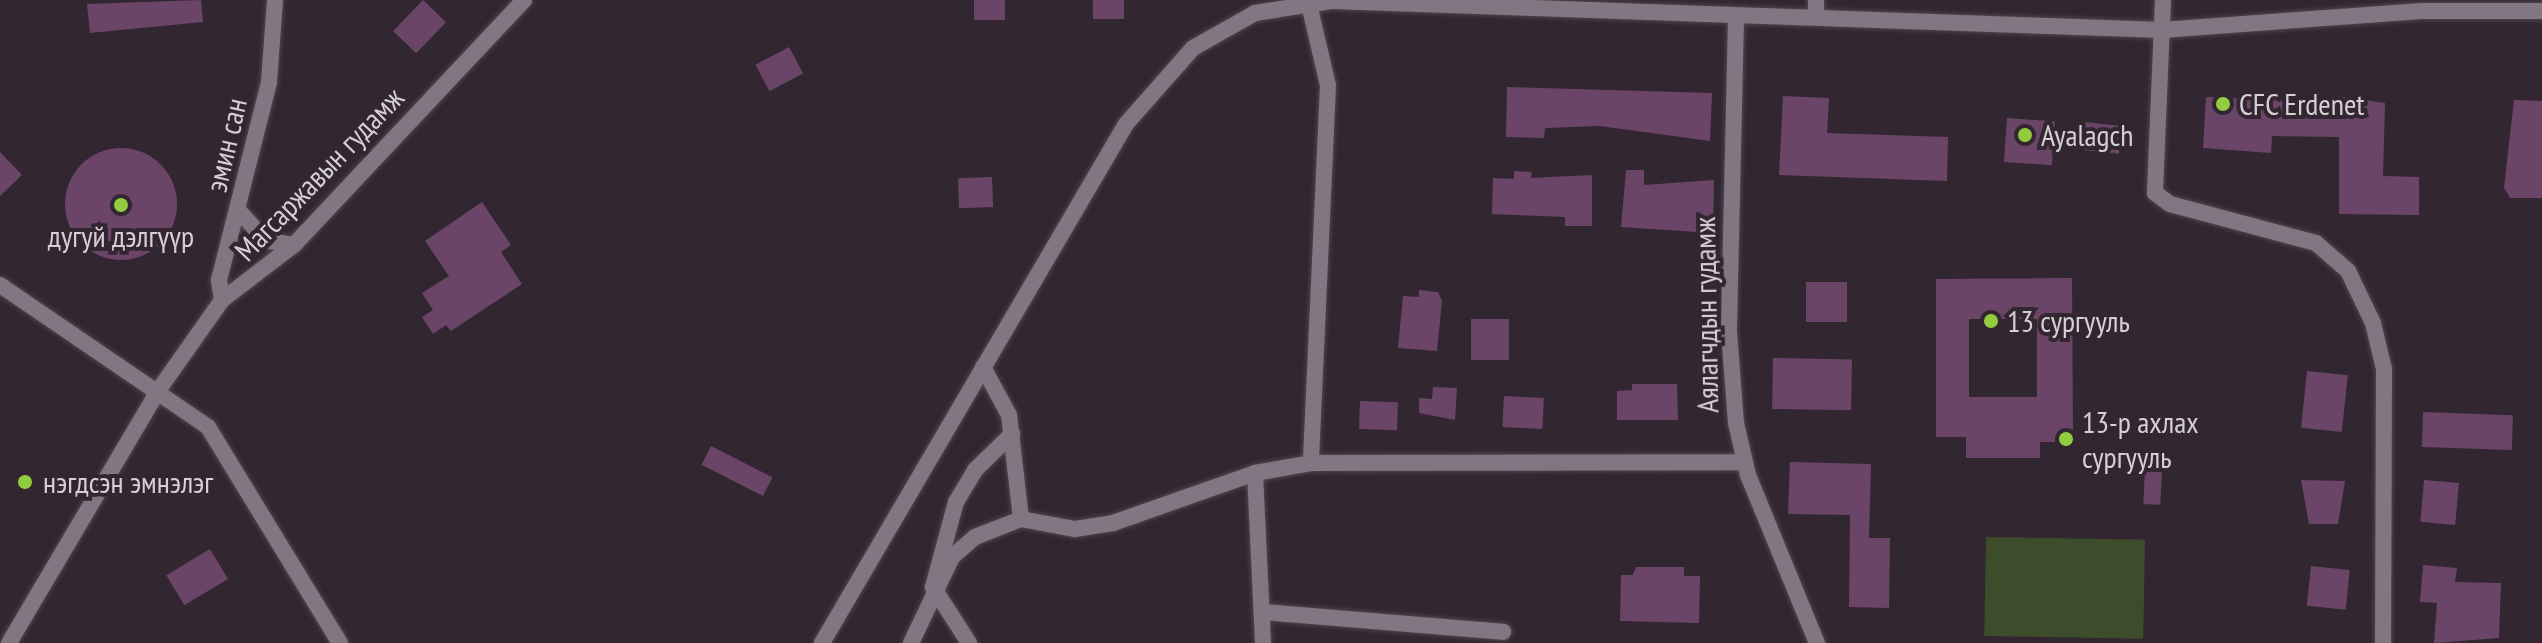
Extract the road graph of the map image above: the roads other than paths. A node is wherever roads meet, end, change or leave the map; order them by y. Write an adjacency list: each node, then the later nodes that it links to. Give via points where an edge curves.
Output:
1 (275, 0): 10 (street, эмин сан, via 269,82)
2 (524, 0): 11 (street, Магсаржавын гудамж)
3 (1816, 0): 7 (street)
4 (2163, 0): 9 (street)
5 (1309, 1): 8 (street); 14 (street, via 1224,27 1153,88); 18 (street, via 1328,85)
6 (2542, 11): 9 (street, via 2421,11)
7 (1816, 17): 8 (street); 9 (street)
8 (1736, 18): 17 (street, Аялагчдын гудамж, via 1729,332)
9 (2162, 30): 31 (street, via 2155,193 2170,204 2316,243 2348,271 2373,323 2384,369)
10 (239, 211): 11 (street, via 265,240); 13 (street, эмин сан, via 219,280)
11 (294, 245): 13 (street, Магсаржавын гудамж)
12 (0, 285): 15 (street)
13 (222, 300): 15 (street, Магсаржавын гудамж)
14 (983, 367): 16 (street, via 1003,395); 26 (street)
15 (160, 388): 24 (street, Магсаржавын гудамж); 25 (street, via 228,451)
16 (1012, 434): 20 (street); 21 (street, via 975,470 956,502)
17 (1745, 462): 18 (street); 30 (street, Аялагчдын гудамж)
18 (1311, 463): 19 (street)
19 (1255, 473): 20 (street, via 1113,523 1075,529); 22 (street)
20 (1021, 519): 21 (street, via 975,537)
21 (933, 587): 27 (street); 28 (street)
22 (1262, 612): 23 (street); 29 (street)
23 (1503, 632)
24 (9, 643)
25 (340, 643)
26 (822, 643)
27 (911, 643)
28 (969, 643)
29 (1263, 643)
30 (1817, 643)
31 (2383, 643)

